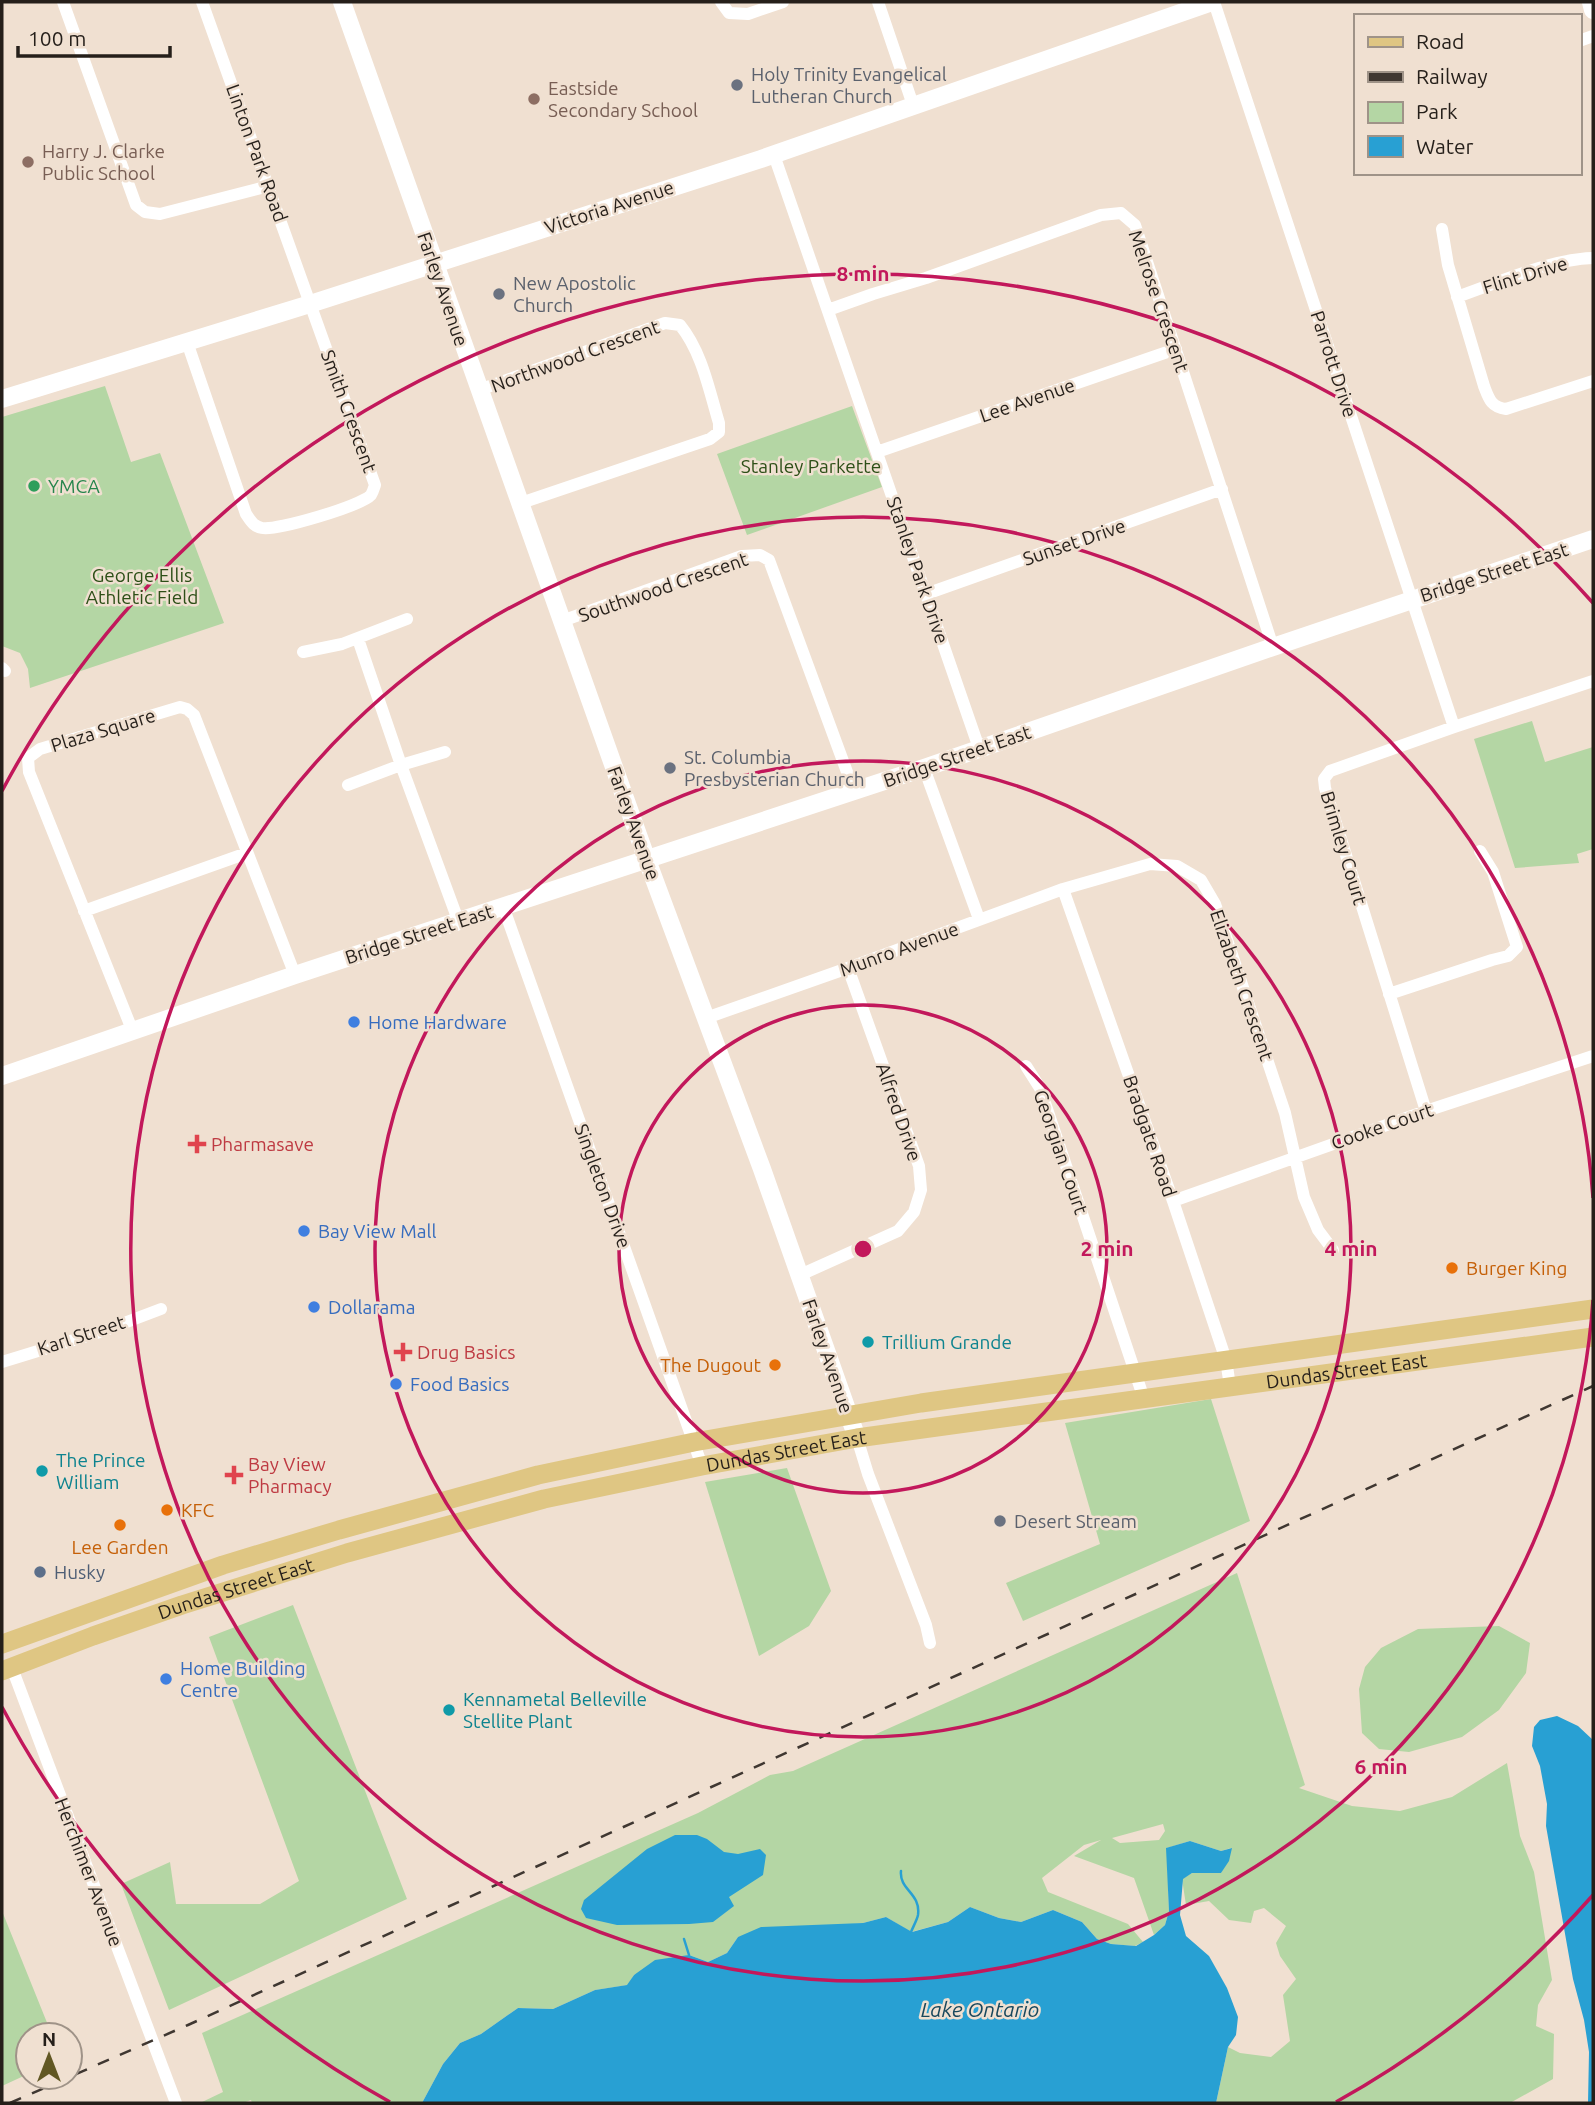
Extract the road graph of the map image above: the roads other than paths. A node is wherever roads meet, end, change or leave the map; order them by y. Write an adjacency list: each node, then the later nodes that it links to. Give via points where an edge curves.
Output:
1 (63, 2): 10 (street, via 136,205 160,214)
2 (202, 2): 10 (street, Linton Park Road)
3 (342, 2): 13 (street, Farley Avenue)
4 (721, 2): 5 (street, via 729,13 747,14)
5 (783, 2)
6 (878, 2): 8 (street)
7 (1213, 2): 8 (street, Victoria Avenue); 27 (street, Parrott Drive)
8 (913, 105): 9 (street, Victoria Avenue)
9 (774, 155): 13 (street, Victoria Avenue); 16 (street, Stanley Park Drive)
10 (269, 186): 15 (street, Linton Park Road)
11 (1442, 229): 14 (street)
12 (1593, 258): 14 (street, Flint Drive, via 1527,272)
13 (434, 263): 15 (street, Victoria Avenue); 20 (street, Farley Avenue)
14 (1457, 297): 19 (street, via 1484,386 1498,408)
15 (310, 303): 17 (street, Victoria Avenue); 17 (street, Smith Crescent, via 375,485 363,500 312,519 265,529 253,524)
16 (828, 310): 18 (street, Melrose Crescent, via 1101,215 1121,213 1135,225); 22 (street, Stanley Park Drive)
17 (187, 342): 21 (street, Victoria Avenue)
18 (1176, 349): 22 (street, Lee Avenue); 23 (street, Melrose Crescent)
19 (1593, 381)
20 (479, 390): 24 (street, Farley Avenue); 24 (street, Northwood Crescent, via 665,323 680,325 699,360 719,432 710,439)
21 (2, 399)
22 (877, 452): 26 (street, Stanley Park Drive)
23 (1222, 489): 26 (street, Sunset Drive); 31 (street, Melrose Crescent)
24 (520, 503): 29 (street, Farley Avenue)
25 (1593, 539): 27 (street, Bridge Street East)
26 (926, 594): 35 (street, Stanley Park Drive)
27 (1411, 600): 31 (street, Bridge Street East); 34 (street, Parrott Drive)
28 (407, 619): 30 (street)
29 (562, 621): 40 (street, Southwood Crescent, via 742,556 760,555 769,560); 43 (street, Farley Avenue)
30 (358, 639): 32 (street); 37 (street)
31 (1273, 647): 35 (street, Bridge Street East)
32 (303, 652)
33 (1593, 681): 34 (street, Brimley Court)
34 (1454, 727): 51 (street, Brimley Court, via 1330,771 1324,779)
35 (979, 748): 38 (street, Bridge Street East)
36 (445, 752): 37 (street)
37 (401, 765): 39 (street); 48 (street)
38 (925, 768): 40 (street, Bridge Street East); 47 (street, Munro Avenue)
39 (348, 785)
40 (853, 791): 43 (street, Bridge Street East)
41 (1479, 851): 51 (street, via 1493,872 1517,947 1508,956)
42 (247, 853): 46 (street); 46 (street, Plaza Square, via 194,715 187,709 180,707 40,749 28,758 29,772); 50 (street, Plaza Square)
43 (647, 860): 45 (street, Bridge Street East); 52 (street, Farley Avenue)
44 (1063, 888): 47 (street, Elizabeth Crescent); 58 (street, Elizabeth Crescent, via 1150,864 1177,866 1201,880 1227,934 1285,1113); 59 (street, Bradgate Road)
45 (503, 906): 48 (street, Bridge Street East); 76 (street, Singleton Drive)
46 (84, 911): 53 (street, Plaza Square)
47 (979, 919): 49 (street, Munro Avenue)
48 (458, 920): 50 (street, Bridge Street East)
49 (848, 968): 52 (street, Munro Avenue); 61 (street, Alfred Drive, via 919,1166 921,1190 914,1212 898,1231)
50 (295, 975): 53 (street, Bridge Street East)
51 (1389, 994): 57 (street, Brimley Court)
52 (706, 1018): 61 (street, Farley Avenue)
53 (133, 1032): 56 (street, Bridge Street East)
54 (1593, 1056): 57 (street, Cooke Court)
55 (1026, 1066): 69 (street, Georgian Court, via 1040,1088)
56 (2, 1076)
57 (1426, 1111): 58 (street, Cooke Court)
58 (1294, 1157): 59 (street, Cooke Court); 60 (street, Elizabeth Crescent, via 1312,1220)
59 (1173, 1202): 67 (street, Bradgate Road)
60 (1333, 1250)
61 (800, 1275): 73 (street, Farley Avenue)
62 (161, 1309): 68 (street, Karl Street)
63 (1588, 1309): 64 (main road, Dundas Street East); 65 (main road)
64 (1439, 1329): 66 (main road); 67 (main road, Dundas Street East)
65 (1590, 1337): 66 (main road, Dundas Street East)
66 (1446, 1357): 70 (main road, Dundas Street East)
67 (1226, 1360): 69 (main road, Dundas Street East); 70 (street, Bradgate Road)
68 (2, 1362)
69 (1135, 1372): 71 (street, Georgian Court); 72 (main road, Dundas Street East)
70 (1230, 1386): 71 (main road, Dundas Street East)
71 (1144, 1399): 74 (main road, Dundas Street East)
72 (921, 1403): 73 (main road, Dundas Street East); 74 (main road)
73 (849, 1415): 75 (street, Farley Avenue); 76 (main road, Dundas Street East)
74 (925, 1428): 75 (main road, Dundas Street East)
75 (857, 1438): 77 (main road, Dundas Street East); 79 (street, Farley Avenue)
76 (694, 1442): 77 (street, Singleton Drive); 78 (main road, Dundas Street East, via 479,1490)
77 (702, 1466): 81 (main road, Dundas Street East, via 544,1499 347,1553 102,1632)
78 (114, 1602): 80 (main road, Dundas Street East); 81 (main road, via 92,1620 22,1653)
79 (930, 1643)
80 (2, 1644): 81 (street, Herchimer Avenue)
81 (7, 1670): 82 (street, Herchimer Avenue)
82 (176, 2103)

